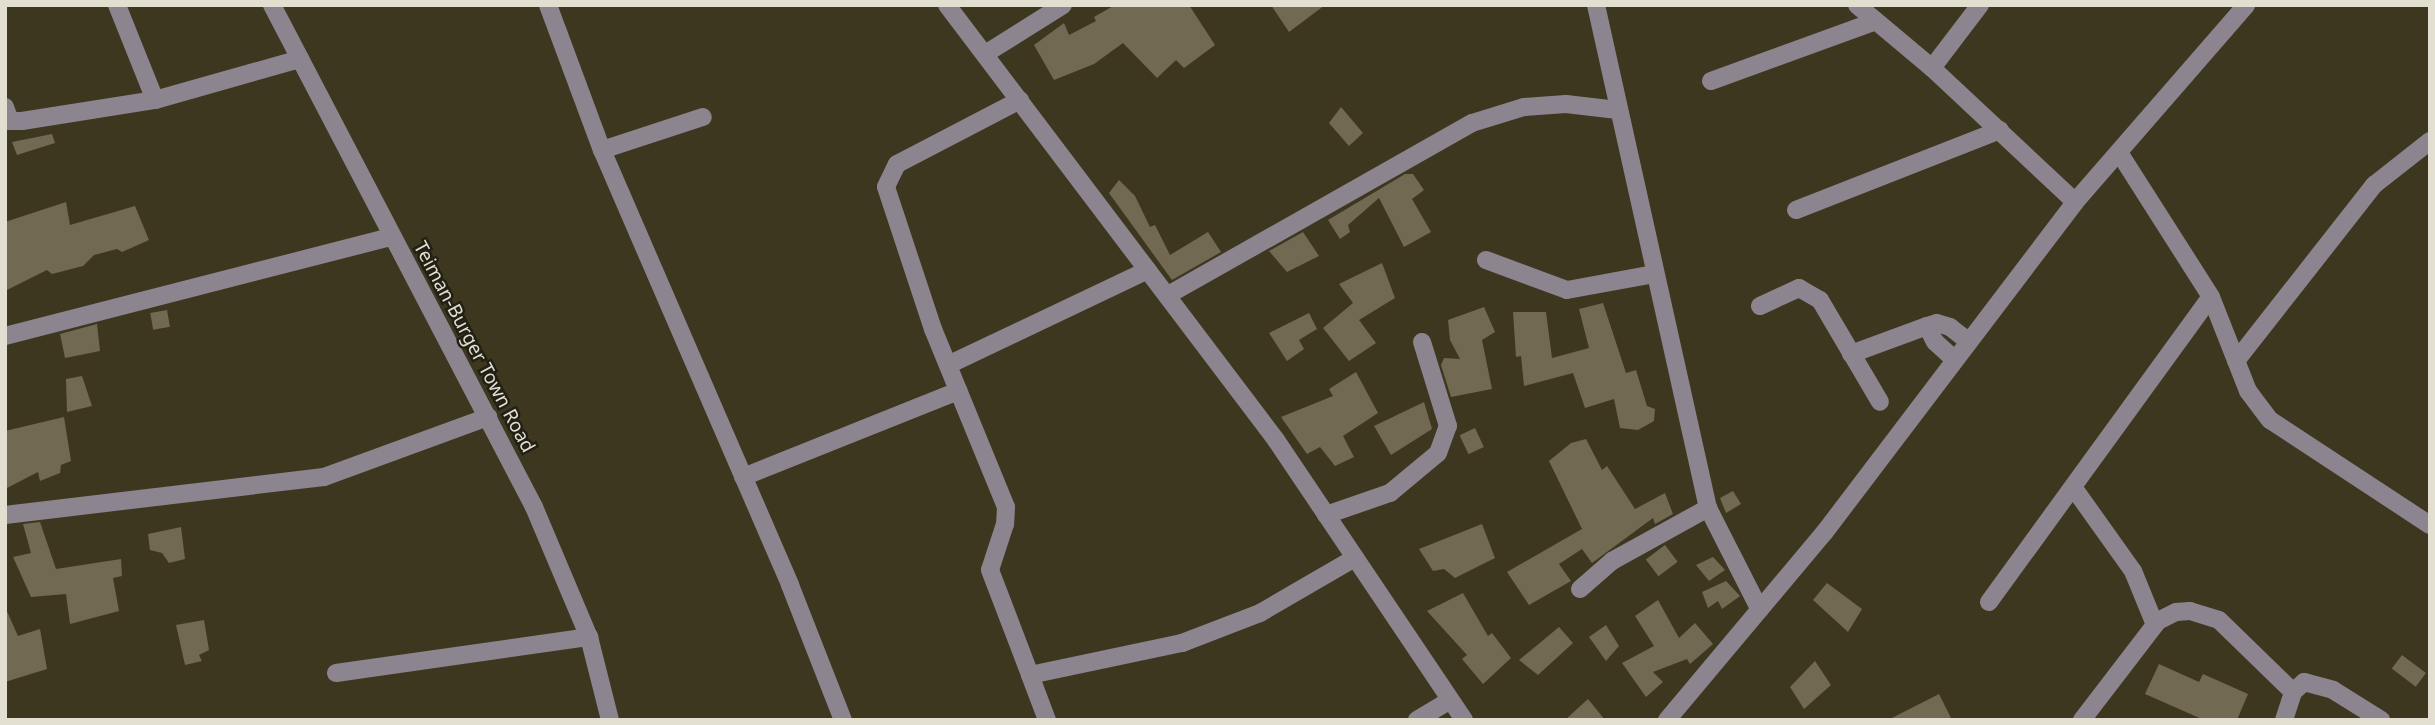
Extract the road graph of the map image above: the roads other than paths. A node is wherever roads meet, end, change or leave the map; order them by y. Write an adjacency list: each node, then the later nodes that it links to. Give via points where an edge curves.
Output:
1 (117, 5): 15 (street)
2 (272, 5): 12 (street, Teiman-Burger Town Road)
3 (548, 5): 22 (street)
4 (947, 5): 11 (street)
5 (1063, 5): 11 (street)
6 (1595, 5): 17 (street)
7 (1857, 5): 10 (street)
8 (1980, 5): 13 (street)
9 (2246, 5): 23 (street)
10 (1873, 22): 13 (street); 14 (street)
11 (985, 54): 16 (street)
12 (300, 59): 15 (street); 26 (street, Teiman-Burger Town Road)
13 (1932, 68): 20 (street)
14 (1711, 80)
15 (155, 100): 18 (street)
16 (1020, 100): 28 (street); 40 (street, via 897,164 886,187)
17 (1618, 110): 29 (street); 30 (street, via 1566,104 1524,107 1472,123)
18 (7, 117)
19 (703, 117): 22 (street)
20 (2000, 130): 24 (street); 25 (street)
21 (2430, 141): 39 (street, via 2374,185)
22 (602, 150): 44 (street)
23 (2120, 154): 24 (street); 31 (street)
24 (2075, 202): 35 (street)
25 (1796, 210)
26 (391, 237): 34 (street); 43 (street, Teiman-Burger Town Road)
27 (1486, 260): 29 (street, via 1567,290)
28 (1148, 270): 30 (street); 40 (street)
29 (1654, 274): 46 (street)
30 (1168, 295): 48 (street)
31 (2211, 297): 39 (street); 45 (street)
32 (1760, 306): 37 (street, via 1804,289 1820,300)
33 (1927, 326): 35 (street, via 1950,327); 37 (street); 38 (street, via 1935,342)
34 (5, 335)
35 (1968, 341): 38 (street)
36 (1422, 342): 48 (street, via 1448,426 1438,453 1390,493)
37 (1851, 355): 42 (street)
38 (1954, 359): 53 (street, via 1824,533)
39 (2236, 361): 49 (street, via 2248,391 2270,420)
40 (948, 365): 41 (street)
41 (958, 391): 44 (street); 57 (street, via 1006,507 990,570)
42 (1880, 402)
43 (488, 417): 47 (street, via 324,477); 55 (street, Teiman-Burger Town Road, via 534,507)
44 (743, 477): 61 (street)
45 (2073, 486): 52 (street); 54 (street, via 2133,570)
46 (1708, 508): 51 (street, via 1612,561); 53 (street)
47 (5, 515)
48 (1326, 515): 50 (street)
49 (2430, 525)
50 (1355, 558): 57 (street, via 1260,613 1182,643); 59 (street)
51 (1580, 589)
52 (1989, 602)
53 (1760, 610): 65 (street)
54 (2155, 625): 58 (street, via 2176,612 2190,611 2219,620); 66 (street)
55 (589, 637): 56 (street); 60 (street, Teiman-Burger Town Road)
56 (336, 673)
57 (1030, 675): 62 (street)
58 (2293, 692): 67 (street); 68 (street, via 2304,682 2317,684)
59 (1449, 701): 63 (street); 64 (street)
60 (610, 720)
61 (843, 720)
62 (1047, 720)
63 (1417, 720)
64 (1464, 720)
65 (1667, 720)
66 (2082, 720)
67 (2284, 720)
68 (2381, 720)

